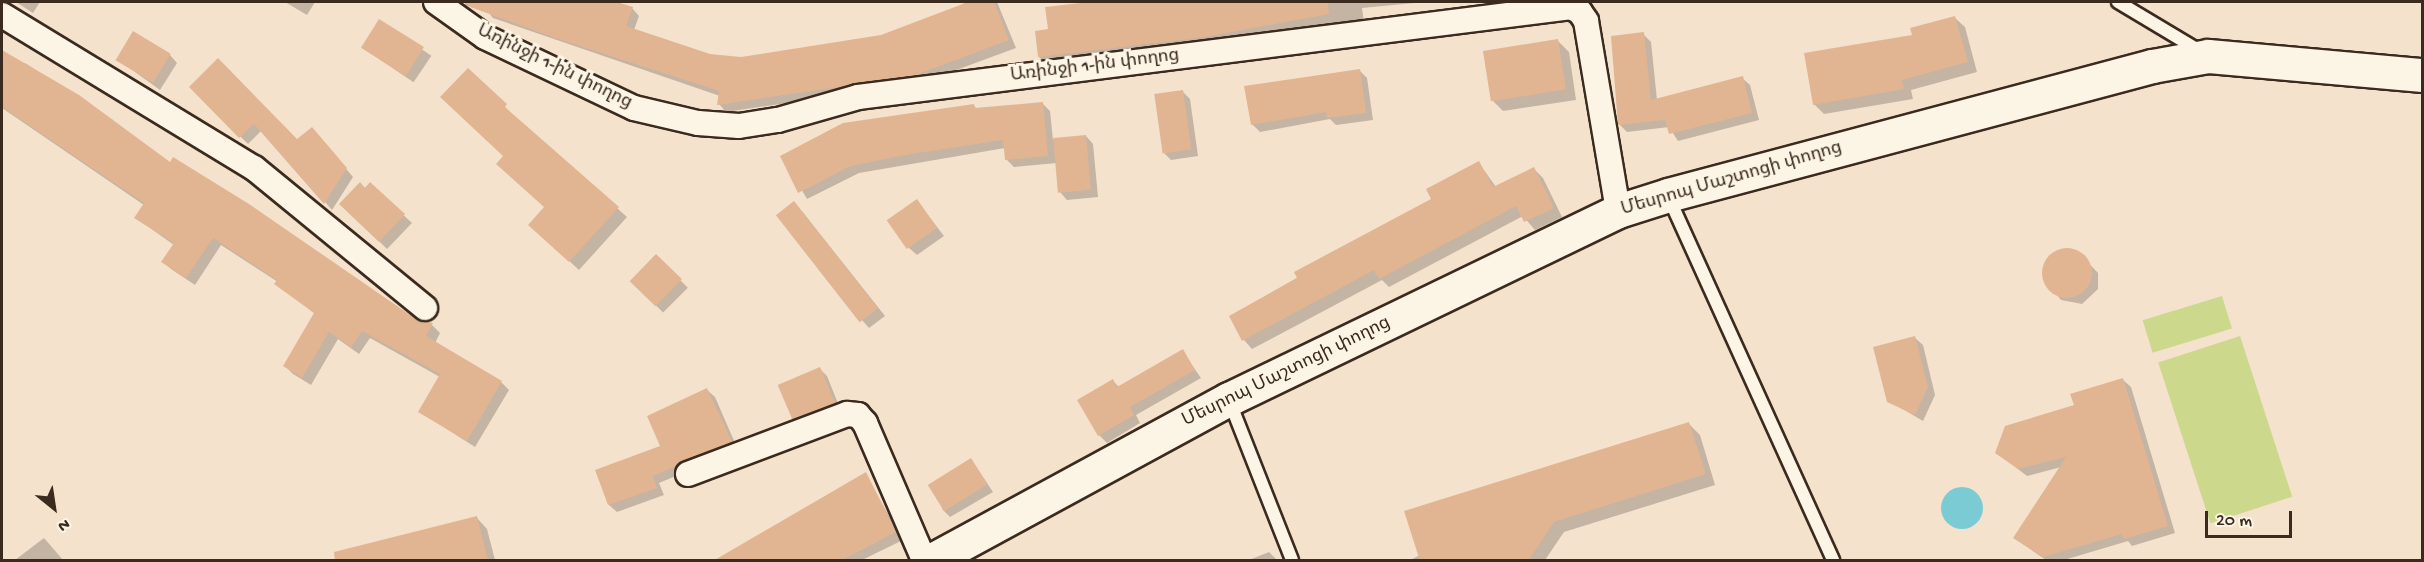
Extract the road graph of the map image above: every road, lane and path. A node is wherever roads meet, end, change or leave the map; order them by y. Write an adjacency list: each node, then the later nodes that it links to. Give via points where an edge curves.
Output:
1 (436, 2): 7 (street, Առինջի 1-ին փողոց, via 485,37 634,108 698,123 739,126 858,97 1571,7 1586,21)
2 (2118, 2): 4 (lane)
3 (2, 15): 8 (street, via 255,168)
4 (2208, 56): 5 (street, Մեսրոպ Մաշտոցի փողոց); 6 (street, Մեսրոպ Մաշտոցի փողոց, via 2152,66)
5 (2422, 75)
6 (1668, 195): 7 (street, Մեսրոպ Մաշտոցի փողոց); 13 (lane)
7 (1618, 211): 9 (street, Մեսրոպ Մաշտոցի փողոց)
8 (425, 308)
9 (1229, 399): 11 (street, Մեսրոպ Մաշտոցի փողոց); 12 (lane)
10 (688, 474): 11 (street, via 847,414 858,415 866,423)
11 (934, 559)
12 (1292, 561)
13 (1833, 561)

